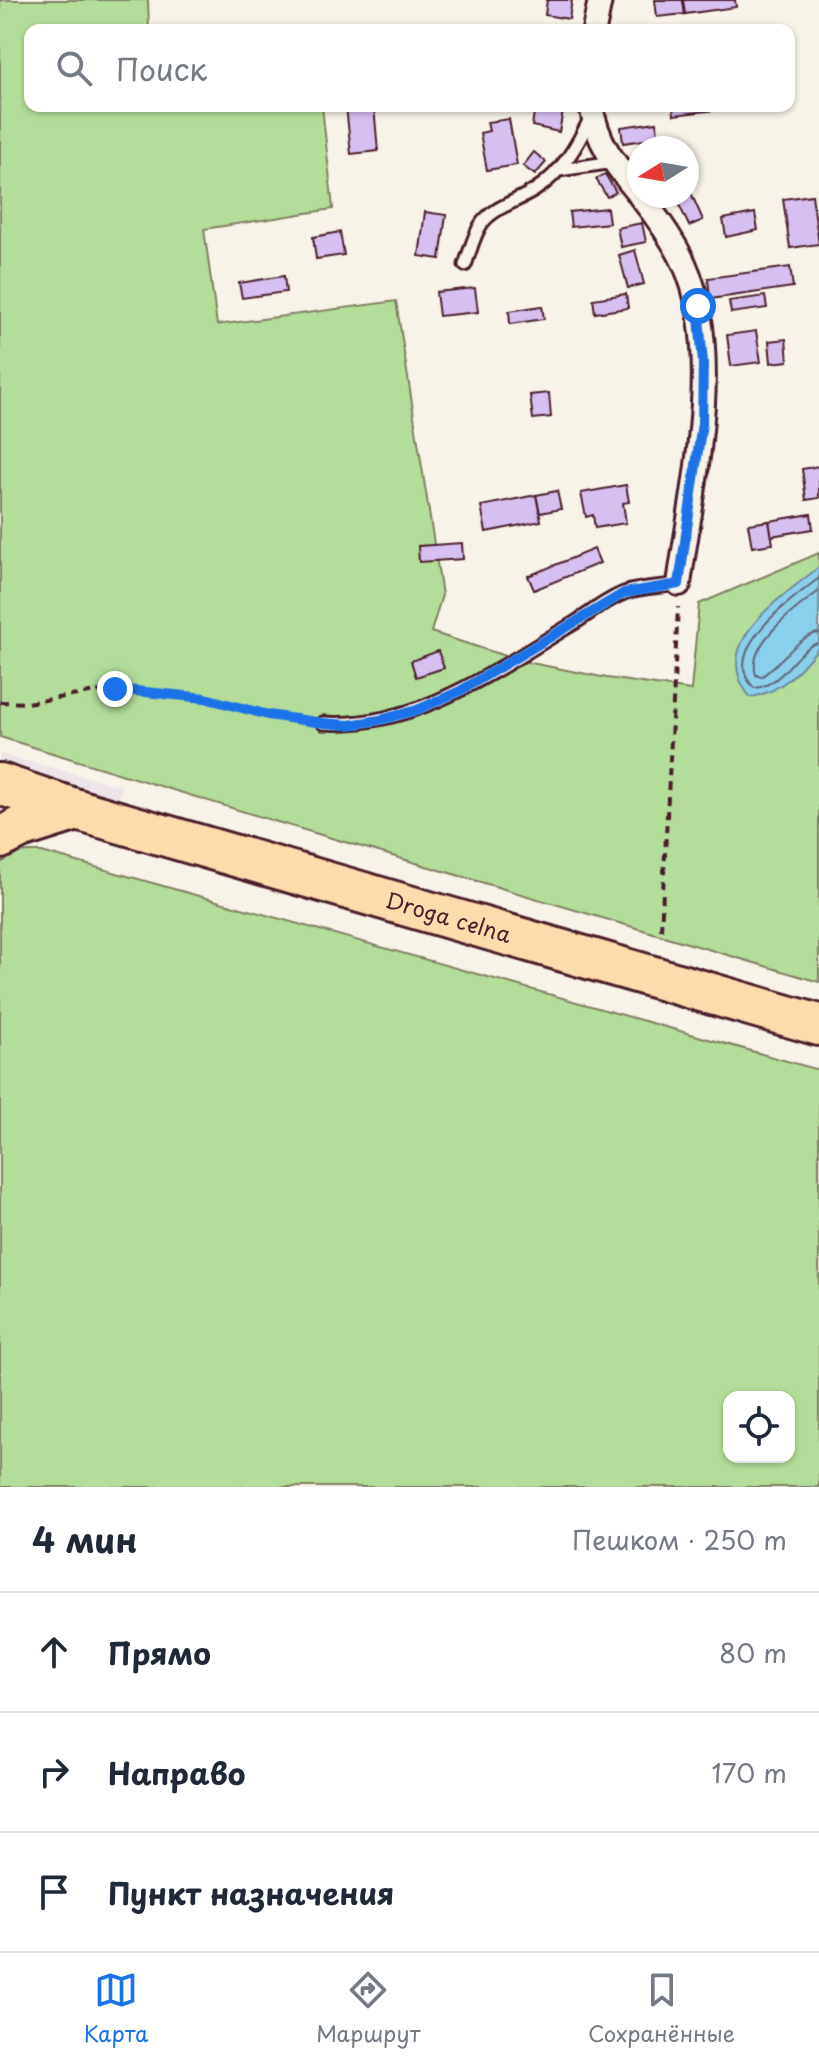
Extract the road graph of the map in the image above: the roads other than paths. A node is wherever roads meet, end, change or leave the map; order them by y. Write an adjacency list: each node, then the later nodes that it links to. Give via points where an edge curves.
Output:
1 (600, 0): 2 (street)
2 (595, 24)
3 (591, 112): 6 (lane, via 579,144)
4 (592, 112): 5 (street, via 597,133)
5 (614, 162): 6 (lane); 7 (street)
6 (559, 170): 9 (lane, via 537,189 490,214)
7 (627, 178)
8 (650, 208): 10 (street, via 685,264 698,306 703,363 702,423)
9 (465, 265)
10 (679, 584): 11 (lane, via 624,593 460,691 417,710 349,725)
11 (323, 723)
12 (0, 784): 14 (highway)
13 (0, 803): 14 (highway)
14 (77, 810): 15 (highway); 16 (highway); 17 (highway, Droga celna)
15 (0, 822)
16 (0, 838)
17 (819, 1025)

